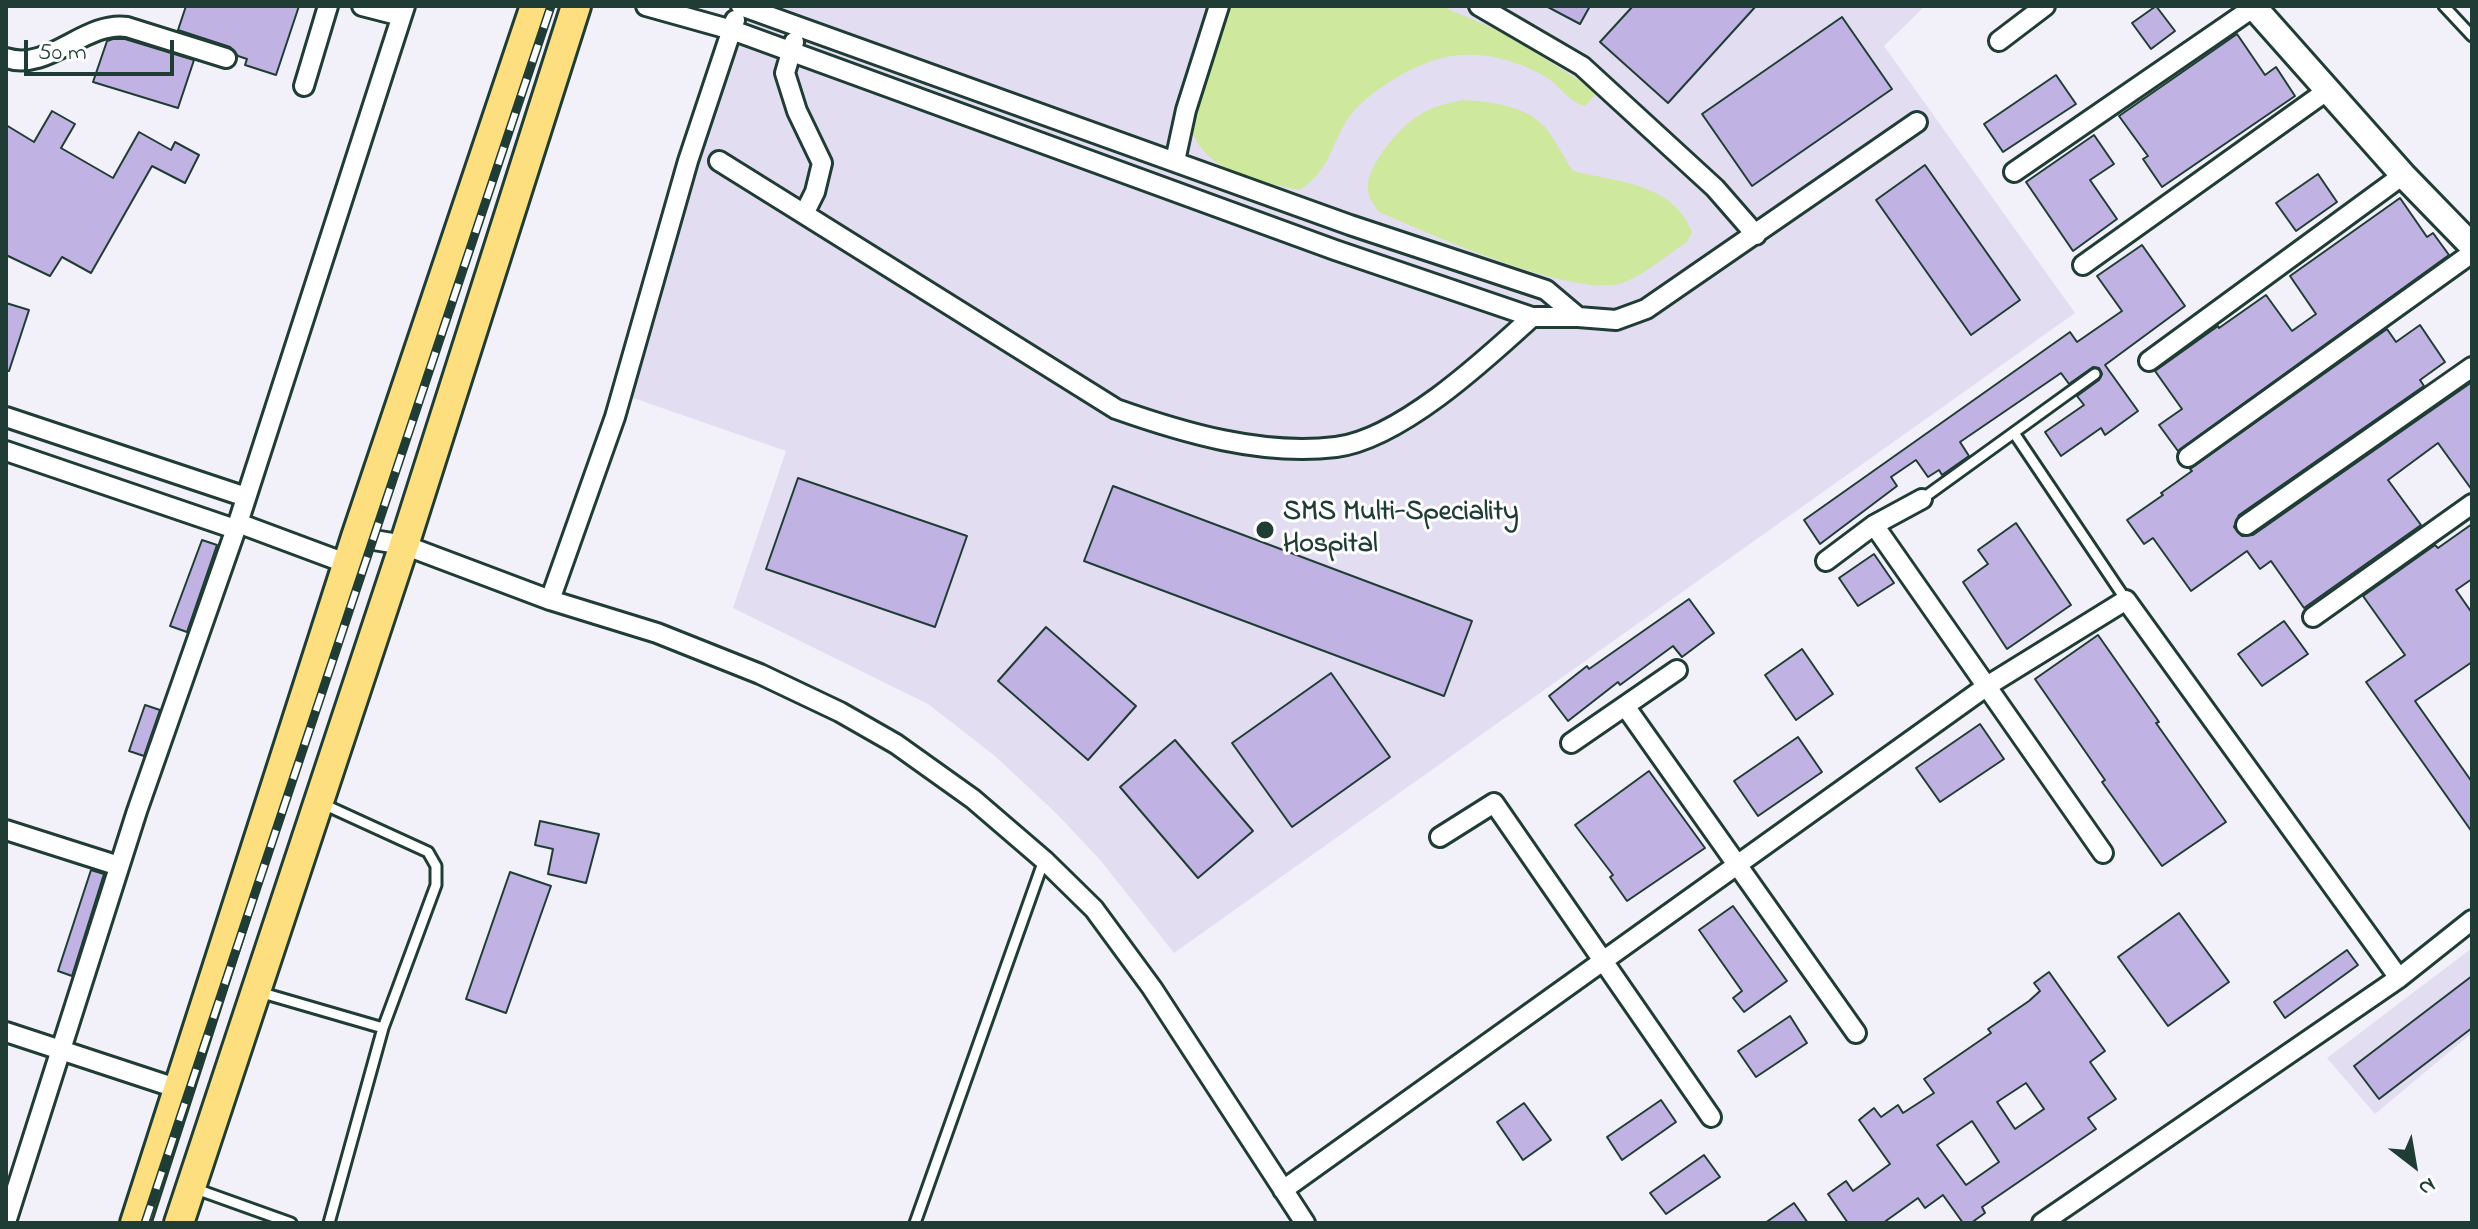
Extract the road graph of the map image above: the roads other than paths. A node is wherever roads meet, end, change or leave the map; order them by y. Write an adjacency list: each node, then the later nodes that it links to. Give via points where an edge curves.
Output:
1 (328, 6): 20 (street)
2 (362, 6): 12 (street)
3 (535, 6): 49 (main road)
4 (576, 6): 50 (main road)
5 (646, 6): 14 (street)
6 (1219, 6): 24 (street)
7 (1479, 6): 29 (street, via 1582,66 1715,188)
8 (2045, 6): 16 (street)
9 (2253, 6): 21 (street); 25 (street)
10 (2444, 6): 15 (lane)
11 (738, 7): 13 (street); 14 (street)
12 (403, 11): 43 (street)
13 (798, 28): 17 (street); 24 (street)
14 (732, 30): 17 (street); 53 (street, via 688,161 615,417)
15 (2472, 36)
16 (1999, 41)
17 (791, 52): 27 (street, via 785,73 822,163); 31 (street)
18 (6, 58): 19 (street, via 42,56 111,25)
19 (226, 58)
20 (304, 86)
21 (2328, 90): 26 (street); 33 (street)
22 (1917, 122): 29 (street)
23 (719, 161): 27 (street)
24 (1175, 161): 28 (street)
25 (2014, 172)
26 (2403, 175): 30 (street); 36 (street)
27 (804, 214): 34 (street, via 1116,409 1169,428 1272,448 1338,447 1379,433 1423,407)
28 (1340, 221): 31 (street); 35 (street, via 1546,290)
29 (1756, 235): 35 (street, via 1646,309 1616,320)
30 (2472, 246)
31 (1330, 248): 34 (street)
32 (2472, 253): 42 (street)
33 (2083, 265)
34 (1532, 317): 35 (street)
35 (1578, 317)
36 (2149, 361)
37 (2472, 367): 47 (street)
38 (2095, 374): 40 (lane)
39 (6, 417): 43 (street)
40 (2014, 433): 44 (lane); 54 (lane)
41 (6, 451): 48 (street)
42 (2188, 457)
43 (246, 497): 48 (street)
44 (1922, 499): 46 (street)
45 (2472, 504): 55 (street)
46 (1874, 525): 51 (street); 57 (street)
47 (2246, 525)
48 (236, 526): 52 (street); 66 (street)
49 (356, 537): 50 (street); 52 (main road)
50 (404, 545): 53 (street); 60 (main road)
51 (1826, 561)
52 (348, 564): 75 (main road)
53 (550, 600): 64 (street, via 657,633 840,712 973,799)
54 (2126, 600): 57 (street); 69 (street)
55 (2313, 617)
56 (1677, 670): 58 (street)
57 (1987, 686): 63 (street); 65 (street)
58 (1625, 706): 59 (street); 65 (street)
59 (1571, 743)
60 (317, 801): 70 (main road); 71 (lane, via 428,852 436,866 436,885)
61 (6, 830): 66 (street)
62 (1440, 837): 68 (street, via 1494,803)
63 (2103, 853)
64 (1044, 860): 78 (street, via 1094,909 1152,988); 85 (lane)
65 (1738, 864): 68 (street); 73 (street)
66 (119, 866): 74 (street)
67 (2472, 920): 69 (street)
68 (1604, 960): 76 (street); 78 (street)
69 (2399, 978): 87 (street)
70 (255, 991): 71 (lane); 77 (main road)
71 (383, 1028): 84 (lane)
72 (6, 1032): 74 (street)
73 (1856, 1033)
74 (60, 1050): 75 (street); 79 (street)
75 (179, 1089): 81 (main road)
76 (1711, 1117)
77 (191, 1187): 82 (main road); 83 (lane)
78 (1283, 1190): 86 (street)
79 (10, 1195): 80 (street)
80 (6, 1222)
81 (135, 1223)
82 (179, 1223)
83 (291, 1223)
84 (329, 1223)
85 (915, 1223)
86 (1305, 1223)
87 (2042, 1223)

